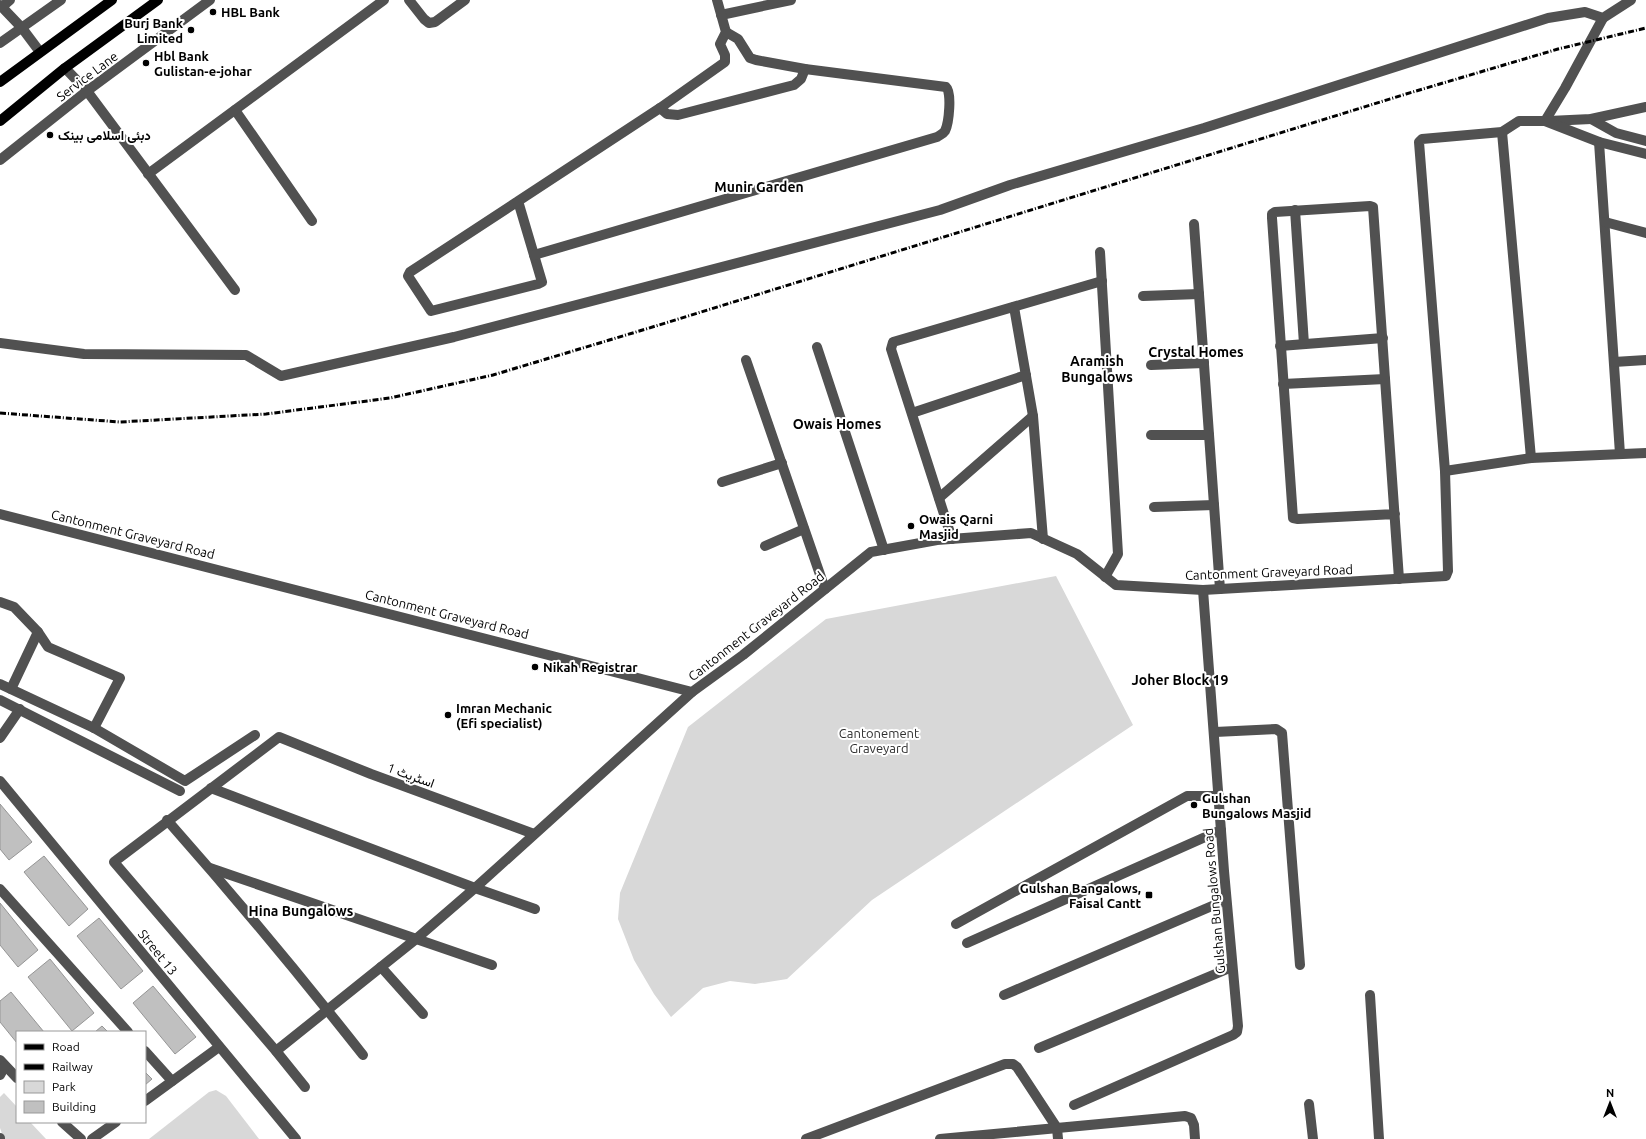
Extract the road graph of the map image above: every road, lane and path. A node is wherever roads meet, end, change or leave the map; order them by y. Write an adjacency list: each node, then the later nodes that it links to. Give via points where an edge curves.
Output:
1 (61, 0): 14 (street)
2 (112, 0): 17 (main road)
3 (158, 0): 18 (main road)
4 (210, 0): 21 (street, Service Lane)
5 (384, 0): 24 (street)
6 (409, 0): 7 (street, via 429,23 435,22)
7 (465, 0)
8 (717, 0): 12 (street)
9 (791, 0): 12 (street)
10 (1632, 0): 13 (street)
11 (4, 4): 14 (street)
12 (721, 15): 15 (street)
13 (1603, 18): 27 (street); 48 (street, via 1585,12 1548,18 1204,128 1010,185 940,210 454,337 281,376 246,355 84,354)
14 (22, 28): 16 (street); 17 (street)
15 (726, 32): 19 (street, via 738,39 750,58); 23 (street, via 720,44 725,62)
16 (0, 43)
17 (40, 52): 20 (main road)
18 (65, 68): 21 (street); 26 (main road)
19 (805, 69): 23 (street, via 801,79 794,85 678,115 667,114); 41 (street, via 946,87 950,96 947,127 944,133 937,137)
20 (0, 82)
21 (87, 91): 32 (street, Service Lane); 33 (street)
22 (1646, 107): 25 (street)
23 (660, 108): 34 (street)
24 (235, 110): 33 (street); 36 (street)
25 (1591, 119): 27 (street); 29 (street, via 1616,133)
26 (0, 121)
27 (1544, 121): 28 (street, via 1519,121); 30 (street)
28 (1502, 132): 66 (street); 68 (street, via 1422,139 1419,142)
29 (1646, 141)
30 (1599, 142): 31 (street); 37 (street)
31 (1646, 154)
32 (0, 160)
33 (148, 174): 43 (street)
34 (518, 201): 41 (street); 41 (street, via 410,272 408,276 431,311 434,311 542,282)
35 (1295, 210): 47 (street, via 1370,206 1373,208); 49 (street); 50 (street, via 1272,214)
36 (312, 221)
37 (1604, 222): 39 (street); 54 (street)
38 (1194, 224): 44 (street)
39 (1646, 233)
40 (1100, 252): 42 (street)
41 (534, 255)
42 (1102, 281): 46 (street); 80 (street, via 1118,554)
43 (235, 290)
44 (1199, 294): 45 (street); 55 (street)
45 (1143, 296)
46 (1014, 307): 57 (street); 60 (street, via 893,342 891,349)
47 (1383, 338): 49 (street); 58 (street)
48 (0, 343)
49 (1304, 344): 50 (street)
50 (1280, 346): 59 (street)
51 (817, 347): 79 (street)
52 (746, 360): 67 (street)
53 (1646, 360): 54 (street)
54 (1614, 362): 65 (street)
55 (1204, 363): 56 (street); 62 (street)
56 (1150, 365)
57 (1026, 376): 60 (street); 61 (street)
58 (1385, 378): 59 (street); 74 (street)
59 (1283, 384): 74 (street, via 1293,518)
60 (912, 413): 70 (street)
61 (1033, 416): 70 (street); 77 (street)
62 (1209, 434): 63 (street); 71 (street)
63 (1151, 436)
64 (1646, 453): 65 (street)
65 (1620, 454): 66 (street)
66 (1531, 458): 68 (street)
67 (782, 463): 69 (street); 75 (street)
68 (1445, 471): 81 (street, Cantonment Graveyard Road, via 1448,571 1446,576)
69 (722, 482)
70 (939, 498): 76 (street)
71 (1214, 505): 72 (street); 83 (street)
72 (1154, 507)
73 (0, 514): 89 (street, Cantonment Graveyard Road)
74 (1395, 514): 81 (street)
75 (804, 529): 78 (street); 82 (street)
76 (952, 539): 77 (street, Cantonment Graveyard Road, via 1031,533); 79 (street, Cantonment Graveyard Road)
77 (1043, 539): 80 (street, Cantonment Graveyard Road, via 1077,554)
78 (765, 546)
79 (884, 550): 82 (street, Cantonment Graveyard Road, via 871,552)
80 (1105, 576): 84 (street, Cantonment Graveyard Road, via 1116,585)
81 (1399, 579): 83 (street, Cantonment Graveyard Road)
82 (825, 589): 89 (street, Cantonment Graveyard Road)
83 (1220, 589): 84 (street, Cantonment Graveyard Road)
84 (1203, 590): 93 (street, Gulshan Bungalows Road)
85 (0, 602): 86 (street, via 14,607)
86 (38, 632): 88 (street); 92 (street, via 48,647 120,678)
87 (0, 684): 88 (street)
88 (11, 689): 92 (street)
89 (692, 692): 102 (street)
90 (0, 700): 91 (street)
91 (20, 709): 95 (street); 98 (street)
92 (94, 728): 94 (street, via 185,781)
93 (1215, 732): 99 (street, Gulshan Bungalows Road); 112 (street, via 1276,729 1282,733)
94 (255, 734)
95 (0, 738)
96 (0, 781): 120 (street, Street 13)
97 (211, 788): 100 (street); 102 (street, اسٹریٹ 1, via 279,737); 104 (street)
98 (180, 791)
99 (1219, 796): 101 (street, Gulshan Bungalows Road); 108 (street, via 1187,796)
100 (168, 820): 103 (street); 122 (street, via 114,862)
101 (1221, 830): 106 (street, Gulshan Bungalows Road); 110 (street)
102 (534, 834): 104 (street)
103 (210, 868): 109 (street); 117 (street)
104 (476, 888): 107 (street); 109 (street)
105 (0, 889): 119 (street)
106 (1226, 900): 114 (street, Gulshan Bungalows Road); 115 (street)
107 (535, 909)
108 (956, 924)
109 (416, 939): 111 (street); 113 (street)
110 (967, 942)
111 (492, 965)
112 (1300, 965)
113 (381, 967): 117 (street); 118 (street)
114 (1232, 967): 121 (street); 131 (street, Gulshan Bungalows Road, via 1237,1032)
115 (1004, 995)
116 (1370, 995): 143 (street)
117 (327, 1010): 122 (street); 124 (street)
118 (423, 1014)
119 (127, 1031)
120 (219, 1047): 127 (street); 137 (street, Street 13)
121 (1039, 1048)
122 (276, 1051): 128 (street)
123 (146, 1052): 127 (street)
124 (363, 1056)
125 (2, 1067): 126 (street)
126 (16, 1077)
127 (172, 1081): 129 (street)
128 (305, 1087)
129 (146, 1100)
130 (1309, 1104): 142 (street)
131 (1074, 1105)
132 (63, 1123): 135 (street)
133 (115, 1123): 136 (street)
134 (1057, 1128): 138 (street, via 1017,1067 1005,1064); 139 (street); 140 (street); 141 (street, via 1185,1116 1191,1118)
135 (81, 1139)
136 (92, 1139)
137 (296, 1139)
138 (806, 1139)
139 (940, 1139)
140 (1058, 1139)
141 (1195, 1139)
142 (1313, 1139)
143 (1378, 1139)

